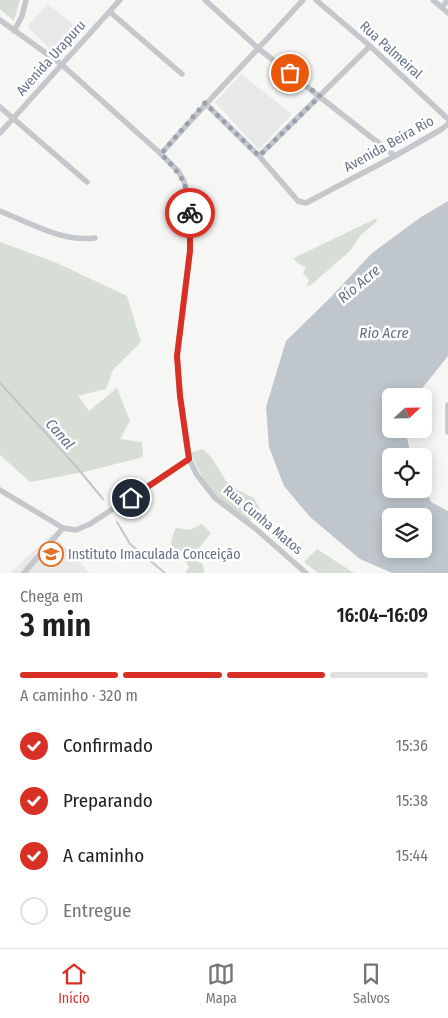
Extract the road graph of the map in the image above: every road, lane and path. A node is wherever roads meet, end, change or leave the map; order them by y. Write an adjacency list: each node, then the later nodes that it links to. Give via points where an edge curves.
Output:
1 (26, 0): 12 (street)
2 (120, 0): 9 (street, Avenida Urapuru)
3 (205, 0): 14 (street)
4 (303, 0): 14 (street)
5 (316, 0): 13 (street, Rua Palmeiral)
6 (433, 0): 8 (street)
7 (448, 0): 8 (street)
8 (442, 7): 10 (street)
9 (110, 12): 15 (street, Avenida Urapuru); 16 (street)
10 (448, 13)
11 (0, 20): 12 (street)
12 (14, 31): 15 (street)
13 (370, 46): 17 (street); 21 (street, Rua Palmeiral)
14 (259, 49): 17 (street); 18 (street)
15 (61, 64): 20 (street, Avenida Urapuru); 24 (street)
16 (182, 74)
17 (320, 96): 25 (street); 26 (street)
18 (205, 103): 24 (street); 25 (street)
19 (0, 107): 20 (street)
20 (13, 118): 23 (street, Avenida Urapuru); 27 (street)
21 (448, 119)
22 (448, 124): 26 (street, Avenida Beira Rio)
23 (0, 133)
24 (161, 154): 32 (street, via 178,170 184,181 190,208 190,251 177,356)
25 (259, 156): 26 (street, Avenida Beira Rio, via 302,203)
26 (395, 156)
27 (88, 182)
28 (0, 211): 29 (street, via 64,236)
29 (96, 238)
30 (448, 404): 31 (street)
31 (448, 432)
32 (189, 459): 35 (street, via 85,527 76,530); 37 (street, Rua Cunha Matos, via 215,498)
33 (2, 490): 34 (street); 35 (street)
34 (0, 497)
35 (62, 528): 36 (street)
36 (24, 573)
37 (306, 573)

